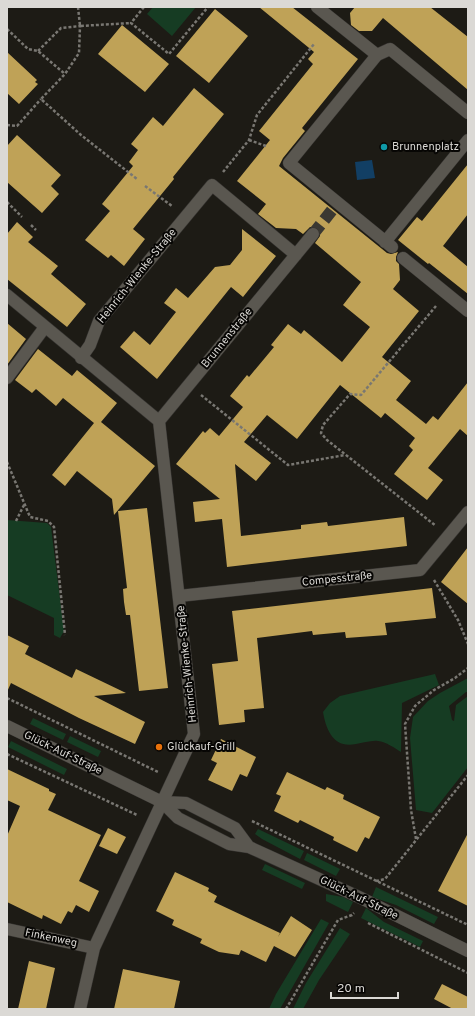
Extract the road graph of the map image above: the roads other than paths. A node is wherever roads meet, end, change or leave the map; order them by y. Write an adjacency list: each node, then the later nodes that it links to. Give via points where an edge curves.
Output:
1 (317, 7): 2 (street)
2 (377, 56): 3 (street, via 390,49); 4 (street, via 289,163 336,206 388,244)
3 (468, 113)
4 (468, 140)
5 (313, 234): 6 (street, Brunnenstraße)
6 (296, 255): 11 (street, Heinrich-Wienke-Straße, via 212,185 99,322); 13 (street, Brunnenstraße)
7 (403, 258): 9 (street)
8 (7, 295): 10 (street)
9 (468, 311)
10 (45, 327): 11 (street); 12 (street)
11 (82, 358): 13 (street)
12 (7, 378)
13 (159, 421): 15 (street, Heinrich-Wienke-Straße)
14 (468, 512): 15 (street, Compesstraße, via 420,570)
15 (179, 596): 17 (street, Heinrich-Wienke-Straße, via 194,734)
16 (7, 726): 17 (street, Glück-Auf-Straße)
17 (162, 802): 18 (street, Glück-Auf-Straße, via 178,818 198,829 229,844); 18 (street, Glück-Auf-Straße, via 186,803 236,828); 20 (street, Heinrich-Wienke-Straße)
18 (249, 847): 21 (street, Glück-Auf-Straße)
19 (7, 929): 20 (street, Finkenweg)
20 (94, 948): 22 (street, Heinrich-Wienke-Straße)
21 (468, 951)
22 (80, 1009)

